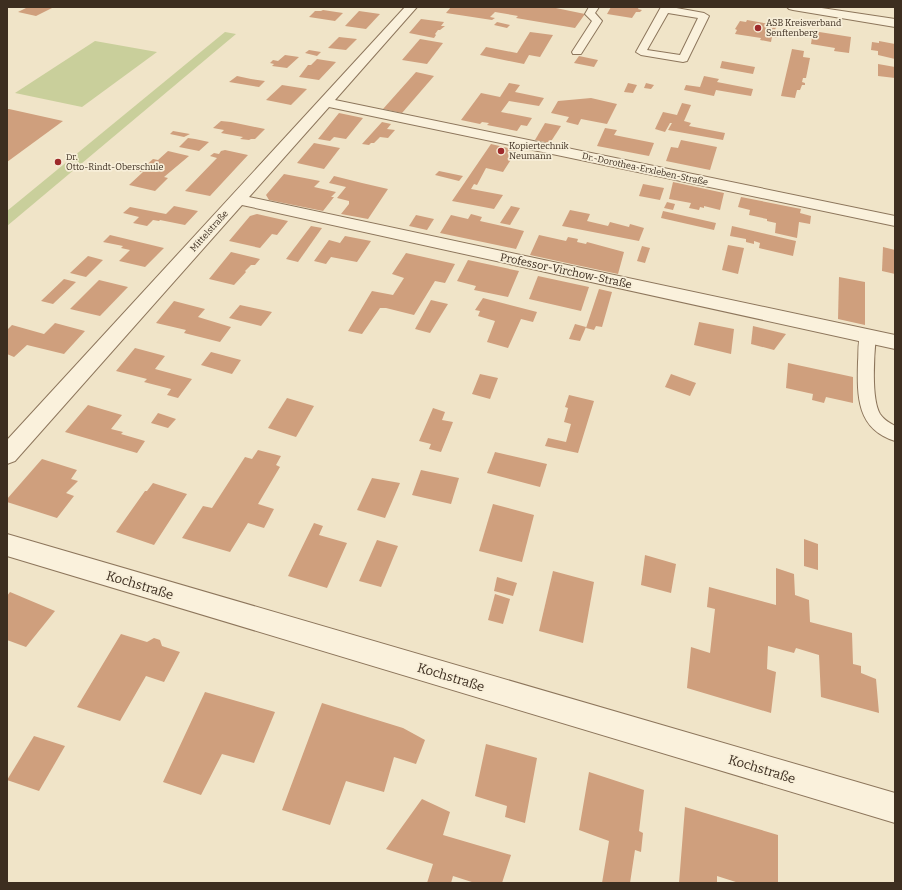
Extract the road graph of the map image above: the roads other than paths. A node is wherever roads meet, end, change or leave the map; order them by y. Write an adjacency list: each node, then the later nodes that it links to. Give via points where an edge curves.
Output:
1 (411, 7): 7 (street, Mittelstraße)
2 (594, 7): 6 (lane, via 590,14 597,21)
3 (794, 7): 5 (street)
4 (666, 8): 4 (lane, via 641,52 683,59 704,16)
5 (895, 22)
6 (577, 52)
7 (325, 102): 8 (street, Mittelstraße); 9 (street, Dr.-Dorothea-Erxleben-Straße)
8 (238, 200): 10 (street, Professor-Virchow-Straße); 13 (street, Mittelstraße)
9 (895, 221)
10 (868, 336): 11 (street, Professor-Virchow-Straße); 12 (lane, via 868,407 873,418 883,429)
11 (895, 342)
12 (895, 434)
13 (7, 456)
14 (7, 545): 15 (street, Kochstraße)
15 (895, 808)

